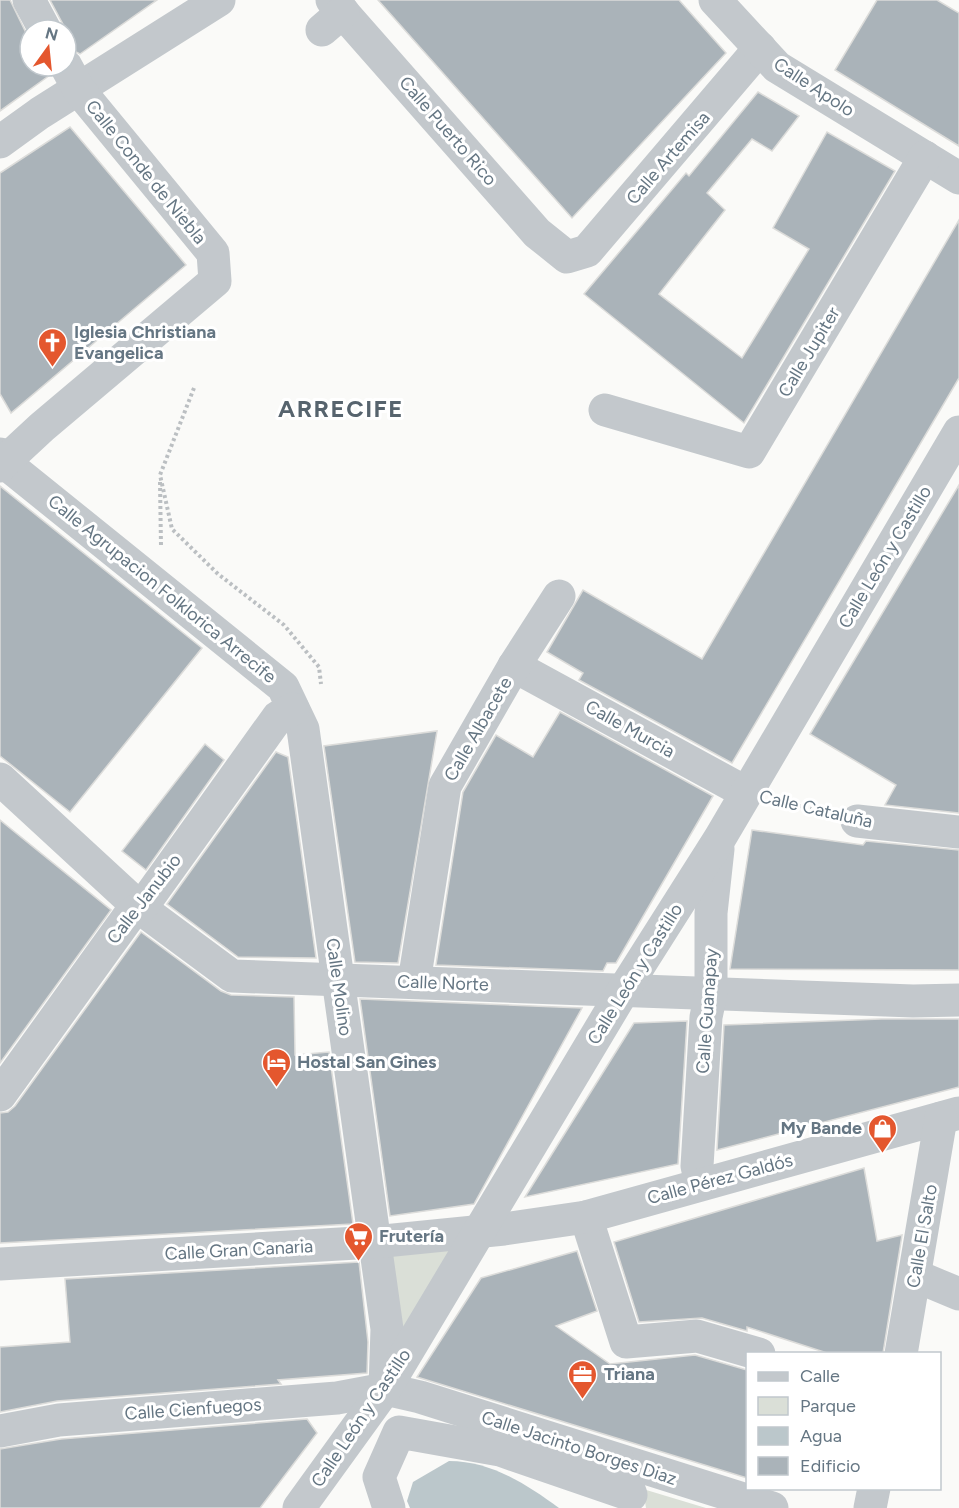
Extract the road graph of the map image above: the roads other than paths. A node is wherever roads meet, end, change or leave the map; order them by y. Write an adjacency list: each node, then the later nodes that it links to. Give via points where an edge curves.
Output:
1 (29, 0): 5 (street)
2 (219, 0): 7 (street)
3 (715, 0): 6 (street, Calle Apolo)
4 (332, 14): 12 (street, Calle Puerto Rico, via 537,233)
5 (39, 18)
6 (760, 48): 10 (street, Calle Apolo, via 777,67); 12 (street, Calle Artemisa, via 587,251)
7 (78, 75)
8 (72, 78): 9 (street, via 40,113); 15 (street, Calle Conde de Niebla, via 213,253 215,281)
9 (0, 142)
10 (926, 157): 11 (street); 13 (street, Calle Jupiter, via 749,452)
11 (959, 178)
12 (567, 257)
13 (605, 411)
14 (959, 432): 20 (street, Calle León y Castillo)
15 (2, 460): 18 (street, Calle Agrupacion Folklorica Arrecife, via 283,687)
16 (559, 596): 17 (street, Calle Albacete)
17 (514, 666): 20 (street, Calle Murcia); 26 (street, Calle Albacete, via 445,786)
18 (298, 719): 24 (street, Calle Janubio, via 278,717); 25 (street, Calle Molino)
19 (0, 778): 24 (street, Calle Norte)
20 (745, 792): 23 (street, Calle León y Castillo)
21 (856, 822): 22 (street, Calle Cataluña)
22 (959, 832)
23 (720, 838): 27 (street, Calle León y Castillo); 28 (street, Calle Guanapay, via 711,913)
24 (140, 908): 25 (street, Calle Norte, via 231,976); 30 (street, Calle Janubio, via 129,916)
25 (338, 980): 26 (street, Calle Norte); 35 (street, Calle Molino)
26 (414, 982): 27 (street, Calle Norte)
27 (623, 991): 28 (street, Calle Norte); 34 (street, Calle León y Castillo)
28 (711, 993): 29 (street, Calle Norte); 32 (street, Calle Guanapay, via 706,1017 697,1166)
29 (959, 1000)
30 (2, 1088)
31 (950, 1116): 32 (street, Calle Pérez Galdós); 37 (street, Calle El Salto)
32 (701, 1184): 33 (street, Calle Pérez Galdós)
33 (586, 1216): 34 (street, Calle Pérez Galdós); 39 (street, via 626,1342 697,1336)
34 (477, 1232): 35 (street, Calle Gran Canaria); 41 (street, Calle León y Castillo)
35 (374, 1242): 36 (street, Calle Gran Canaria); 41 (street, Calle Molino, via 387,1329)
36 (0, 1264)
37 (916, 1276): 38 (street); 40 (street, Calle El Salto)
38 (959, 1294)
39 (755, 1352)
40 (901, 1352)
41 (386, 1389): 42 (street, Calle Cienfuegos, via 337,1398 59,1420); 43 (street, Calle Jacinto Borges Diaz); 46 (street, Calle León y Castillo)
42 (0, 1431)
43 (619, 1462): 45 (street); 47 (street, Calle Jacinto Borges Diaz)
44 (874, 1490): 49 (street)
45 (636, 1501): 48 (street, via 500,1450 399,1432 379,1477)
46 (307, 1506)
47 (764, 1507)
48 (389, 1508)
49 (870, 1508)

